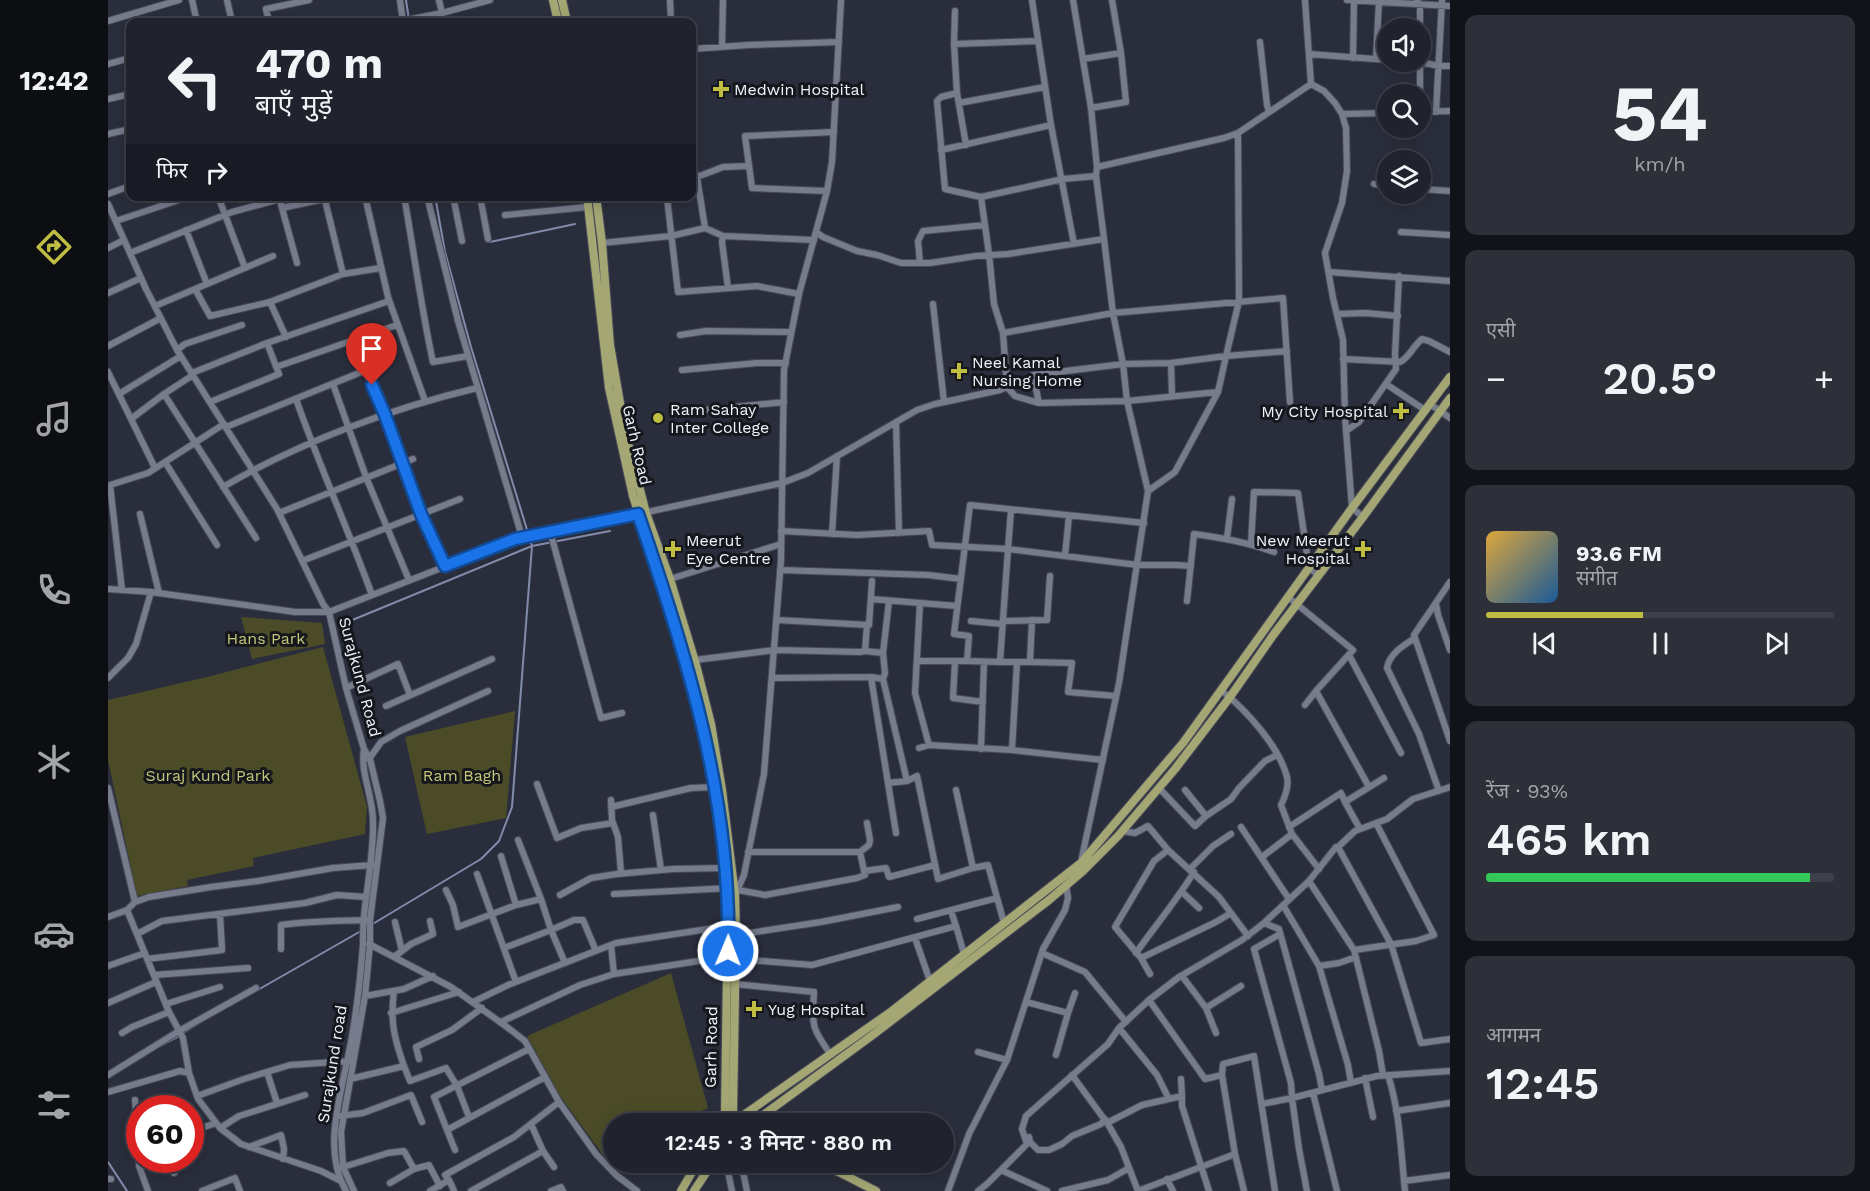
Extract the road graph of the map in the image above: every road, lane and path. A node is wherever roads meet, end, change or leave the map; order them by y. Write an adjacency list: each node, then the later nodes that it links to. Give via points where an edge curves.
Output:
1 (179, 0): 28 (street)
2 (192, 0): 30 (street)
3 (227, 0): 31 (street)
4 (263, 0): 25 (street)
5 (309, 0): 20 (street)
6 (400, 0): 33 (street)
7 (439, 0): 27 (street)
8 (490, 0): 27 (street)
9 (553, 0): 36 (main road)
10 (562, 0): 37 (main road)
11 (670, 0): 38 (street)
12 (723, 0): 45 (street)
13 (841, 0): 42 (street)
14 (1032, 0): 41 (street)
15 (1073, 0): 51 (street)
16 (1112, 0): 47 (street)
17 (1305, 0): 48 (street)
18 (1347, 0): 19 (street)
19 (1354, 0): 21 (street); 49 (street)
20 (299, 1): 25 (street)
21 (1379, 1): 22 (street); 52 (street)
22 (1418, 2): 23 (street); 39 (street)
23 (1442, 3): 24 (street); 55 (street)
24 (1450, 6)
25 (266, 9): 32 (street)
26 (955, 11): 44 (street)
27 (442, 13): 34 (street); 35 (street)
28 (129, 14): 29 (street); 40 (street)
29 (130, 18)
30 (196, 18)
31 (231, 18)
32 (267, 18)
33 (402, 18)
34 (417, 18)
35 (443, 18)
36 (557, 18)
37 (566, 18)
38 (671, 18)
39 (1421, 18)
40 (108, 21)
41 (1038, 41): 44 (street); 58 (street)
42 (839, 42): 45 (street); 72 (street)
43 (1260, 42): 64 (street)
44 (954, 44): 59 (street)
45 (722, 46): 46 (street)
46 (696, 49)
47 (1121, 53): 51 (street); 63 (street, via 1126,102)
48 (1309, 54): 49 (street); 57 (street)
49 (1353, 58): 52 (street)
50 (126, 59): 53 (street)
51 (1083, 59): 63 (street)
52 (1376, 59)
53 (108, 64)
54 (1431, 64): 55 (street)
55 (1439, 66): 56 (street); 66 (street)
56 (1450, 66)
57 (1311, 84): 64 (street); 69 (street, via 1335,102)
58 (1045, 87): 62 (street); 70 (street)
59 (957, 93): 62 (street); 76 (street, via 937,101)
60 (126, 95): 61 (street)
61 (108, 99)
62 (958, 104): 75 (street)
63 (1091, 108): 78 (street)
64 (1269, 111): 73 (street)
65 (1431, 111): 66 (street)
66 (1436, 111): 67 (street)
67 (1450, 111)
68 (1377, 113): 69 (street)
69 (1342, 114): 134 (street, via 1347,171 1342,203 1325,253)
70 (1051, 125): 75 (street); 81 (street)
71 (126, 130): 74 (street)
72 (834, 132): 77 (street, via 744,136); 86 (street)
73 (1238, 133): 78 (street); 145 (street)
74 (108, 134)
75 (966, 145): 76 (street)
76 (941, 150): 89 (street, via 945,189)
77 (748, 166): 80 (street, via 723,167); 86 (street, via 752,188)
78 (1096, 167): 79 (street)
79 (1096, 176): 81 (street); 119 (street)
80 (697, 177): 111 (street)
81 (1063, 179): 89 (street); 125 (street)
82 (1374, 184): 83 (street)
83 (1377, 184)
84 (126, 187): 88 (street)
85 (1431, 190): 87 (street)
86 (827, 191): 113 (street)
87 (1450, 191)
88 (108, 194)
89 (981, 196): 110 (street)
90 (170, 201): 109 (street)
91 (220, 201): 107 (street)
92 (269, 201): 107 (street)
93 (280, 201): 106 (street)
94 (312, 201): 106 (street)
95 (326, 201): 135 (street)
96 (366, 201): 133 (street)
97 (405, 201): 165 (street, via 433,362)
98 (428, 201): 165 (street)
99 (454, 201): 122 (street)
100 (481, 201): 118 (street)
101 (587, 201): 105 (main road, Garh Road)
102 (597, 201): 123 (main road, Garh Road)
103 (667, 201): 116 (street)
104 (109, 207): 109 (street, Surajkund Road)
105 (588, 207): 108 (street); 124 (main road, Garh Road)
106 (282, 208): 130 (street)
107 (225, 215): 112 (street); 132 (street)
108 (506, 215)
109 (116, 221): 120 (street, Surajkund Road)
110 (985, 225): 128 (street); 131 (street, via 922,231 918,241)
111 (705, 228): 116 (street); 117 (street)
112 (186, 230): 127 (street); 139 (street)
113 (816, 232): 121 (street); 131 (street, via 857,251 901,263)
114 (1401, 232): 115 (street)
115 (1450, 235)
116 (671, 236): 123 (street); 140 (street, via 678,292)
117 (723, 236): 121 (street); 140 (street)
118 (488, 239)
119 (1104, 239): 125 (street); 149 (street)
120 (124, 240): 126 (street); 127 (street, Surajkund Road)
121 (814, 240): 143 (street)
122 (462, 241)
123 (602, 243): 124 (main road); 183 (main road, Garh Road)
124 (592, 244): 183 (main road, Garh Road)
125 (1074, 244): 128 (street)
126 (108, 248)
127 (130, 253): 137 (street, Surajkund Road)
128 (989, 254): 131 (street); 156 (street, via 994,304)
129 (273, 256): 132 (street)
130 (297, 263)
131 (920, 263)
132 (245, 268): 139 (street)
133 (381, 268): 135 (street); 144 (street)
134 (1329, 272): 136 (street); 150 (street)
135 (343, 274): 146 (street)
136 (1399, 276): 138 (street); 151 (street)
137 (141, 278): 142 (street); 148 (street, Surajkund Road)
138 (1450, 281)
139 (207, 284): 141 (street)
140 (728, 288): 143 (street, via 757,286)
141 (195, 289): 146 (street, via 210,316); 148 (street)
142 (108, 293)
143 (800, 294): 155 (street)
144 (389, 301): 154 (street); 158 (street)
145 (1239, 301): 149 (street); 162 (street, via 1283,298); 166 (street)
146 (270, 302): 158 (street)
147 (933, 304): 194 (street)
148 (155, 306): 152 (street, Surajkund Road)
149 (1113, 313): 156 (street); 172 (street)
150 (1337, 314): 151 (street); 167 (street)
151 (1398, 316): 169 (street)
152 (160, 318): 160 (street); 161 (street, Surajkund Road)
153 (242, 325): 161 (street)
154 (397, 326): 173 (street); 190 (street)
155 (791, 332): 157 (street, via 706,331); 170 (street)
156 (1003, 333): 181 (street)
157 (680, 335)
158 (286, 337): 159 (street)
159 (267, 343): 173 (street); 177 (street)
160 (108, 346)
161 (177, 350): 164 (street, Surajkund Road)
162 (1287, 351): 166 (street); 195 (street)
163 (1450, 352): 169 (street, via 1422,339 1403,361)
164 (181, 356): 177 (street, Surajkund Road); 185 (street)
165 (468, 356): 182 (street)
166 (1226, 356): 171 (street); 184 (street)
167 (1343, 359): 169 (street); 206 (street)
168 (386, 362): 175 (street)
169 (1396, 362): 180 (street)
170 (786, 363): 174 (street); 193 (street)
171 (1171, 363): 172 (street); 187 (street)
172 (1123, 364): 191 (street); 196 (street, via 1033,375)
173 (276, 367): 192 (street, via 279,374)
174 (682, 370)
175 (366, 371): 179 (street); 200 (street)
176 (108, 372): 185 (street)
177 (192, 374): 186 (street); 192 (street, Surajkund Road)
178 (1450, 377): 197 (main road)
179 (333, 384): 189 (street); 205 (street)
180 (1386, 384): 197 (street); 206 (street, via 1359,422)
181 (1007, 387): 194 (street); 196 (street, via 1016,396)
182 (477, 388): 190 (street); 236 (street)
183 (612, 388): 225 (main road, Garh Road)
184 (1218, 392): 187 (street); 219 (street, via 1174,472)
185 (119, 394): 202 (street)
186 (164, 394): 202 (street); 207 (street)
187 (1172, 395): 191 (street)
188 (1450, 398): 199 (main road)
189 (296, 399): 204 (street); 208 (street)
190 (425, 401): 200 (street)
191 (1127, 401): 196 (street); 219 (street)
192 (210, 402): 204 (street, Surajkund Road)
193 (784, 402): 198 (street); 216 (street)
194 (944, 402): 203 (street)
195 (1290, 402)
196 (1039, 403)
197 (1427, 407): 199 (street); 222 (main road)
198 (695, 411)
199 (1440, 411): 201 (street); 229 (main road)
200 (385, 415): 205 (street); 212 (street)
201 (1450, 418)
202 (131, 419): 213 (street)
203 (896, 422): 209 (street); 234 (street)
204 (225, 426): 207 (street); 214 (street, Surajkund Road)
205 (350, 428): 208 (street); 215 (street)
206 (1346, 431): 222 (street)
207 (195, 443): 211 (street); 217 (street)
208 (312, 444): 214 (street); 218 (street)
209 (837, 456): 216 (street); 235 (street)
210 (412, 459): 212 (street)
211 (165, 462): 213 (street); 242 (street)
212 (402, 463): 215 (street); 227 (street)
213 (155, 468): 262 (street, via 110,486)
214 (253, 470): 217 (street); 224 (street, Surajkund Road)
215 (366, 477): 218 (street); 231 (street)
216 (782, 483): 225 (street); 233 (street)
217 (223, 487): 237 (street)
218 (331, 491): 224 (street); 239 (street)
219 (1148, 491): 230 (street)
220 (459, 499): 227 (street)
221 (1232, 499): 238 (street)
222 (1352, 508): 229 (street); 251 (main road)
223 (1011, 510): 228 (street); 243 (street, via 970,506); 244 (street)
224 (279, 513): 247 (street, Surajkund Road)
225 (642, 513): 232 (street); 255 (main road, Garh Road); 259 (main road, Garh Road)
226 (140, 514): 264 (street)
227 (421, 514): 231 (street); 249 (street)
228 (1069, 516): 230 (street); 246 (street)
229 (1363, 517): 254 (main road)
230 (1144, 523): 248 (street)
231 (388, 527): 239 (street); 257 (street)
232 (550, 531): 236 (street); 310 (street, via 601,718)
233 (781, 531): 235 (street); 241 (street)
234 (899, 533): 235 (street); 243 (street, via 929,531 932,545)
235 (832, 534)
236 (522, 537): 249 (street)
237 (256, 538)
238 (1227, 538): 240 (street); 250 (street, via 1194,534)
239 (352, 541): 247 (street); 265 (street)
240 (1251, 543): 245 (street); 251 (street, via 1254,492 1298,493)
241 (781, 544): 252 (street); 255 (street)
242 (217, 545)
243 (965, 547): 244 (street); 256 (street)
244 (1008, 549): 246 (street); 278 (street)
245 (1274, 552)
246 (1065, 556): 248 (street)
247 (302, 561): 274 (street, Surajkund Road)
248 (1138, 565): 250 (street); 305 (street)
249 (445, 566): 257 (street)
250 (1191, 566): 269 (street)
251 (1309, 568): 254 (street); 266 (main road)
252 (780, 570): 256 (street); 275 (street)
253 (1050, 576): 276 (street, via 1047,620)
254 (1319, 576): 271 (main road)
255 (670, 579): 259 (street); 288 (main road, Garh Road)
256 (961, 579): 273 (street)
257 (409, 580): 265 (street)
258 (872, 581): 267 (street)
259 (661, 582): 311 (main road, Garh Road)
260 (1450, 582): 272 (street)
261 (108, 589): 262 (street)
262 (122, 590): 263 (street)
263 (151, 592): 264 (street); 297 (street, via 136,644)
264 (159, 593): 274 (street, via 295,612)
265 (372, 595): 274 (street)
266 (1288, 597): 271 (street); 301 (main road)
267 (871, 599): 268 (street); 279 (street)
268 (890, 601): 270 (street); 285 (street)
269 (1187, 601)
270 (920, 603): 273 (street); 289 (street)
271 (1298, 604): 286 (street, via 1353,650); 306 (main road)
272 (1436, 604): 280 (street); 281 (street)
273 (957, 606): 291 (street, via 954,634 969,636)
274 (329, 612): 300 (street, Surajkund Road)
275 (777, 620): 279 (street); 282 (street)
276 (1032, 620): 278 (street); 295 (street)
277 (971, 621): 278 (street)
278 (1003, 621): 293 (street)
279 (869, 625): 284 (street)
280 (1447, 627): 283 (street)
281 (1415, 638): 312 (street); 336 (street, via 1388,661 1387,668 1419,734)
282 (775, 650): 284 (street); 288 (street); 298 (street)
283 (1450, 650)
284 (865, 651): 285 (street)
285 (883, 653): 299 (street)
286 (1349, 655): 303 (street); 319 (street)
287 (492, 659): 304 (street)
288 (695, 660): 311 (main road, Garh Road)
289 (917, 661): 290 (street); 314 (street, via 915,693)
290 (955, 662): 291 (street); 307 (street, via 953,698)
291 (968, 662): 292 (street)
292 (984, 662): 293 (street); 307 (street)
293 (1000, 662): 294 (street)
294 (1017, 662): 295 (street); 318 (street)
295 (1030, 662): 305 (street, via 1072,663 1068,692)
296 (871, 677): 298 (street); 299 (street); 326 (street)
297 (108, 678)
298 (773, 678): 354 (street, via 764,774)
299 (883, 679): 325 (street)
300 (346, 688): 304 (street, via 398,664); 317 (street, Surajkund Road)
301 (1221, 690): 306 (street); 329 (main road)
302 (488, 691): 321 (street, via 400,731 381,742)
303 (1316, 691): 308 (street); 330 (street)
304 (410, 695): 309 (street)
305 (1116, 696): 322 (street)
306 (1230, 698): 320 (street, via 1259,727); 335 (main road)
307 (983, 702): 316 (street)
308 (1305, 705)
309 (386, 706)
310 (622, 713)
311 (704, 713): 313 (main road, Garh Road)
312 (1450, 741)
313 (711, 744): 328 (main road, Garh Road); 338 (main road, Garh Road)
314 (929, 745): 315 (street); 316 (street)
315 (919, 748)
316 (981, 748): 318 (street)
317 (364, 749): 321 (street); 323 (street)
318 (1012, 750): 322 (street)
319 (1401, 753)
320 (1277, 755): 340 (street, via 1264,761 1231,799); 345 (street, via 1288,779 1281,805)
321 (370, 759): 323 (street); 360 (street, via 383,818)
322 (1103, 760): 361 (street)
323 (362, 761): 358 (street, via 373,813)
324 (1383, 778): 330 (street)
325 (907, 781): 326 (street); 359 (street, via 916,776)
326 (888, 783): 348 (street)
327 (537, 784): 341 (street, via 557,838 581,828)
328 (714, 787): 338 (main road, Garh Road); 341 (street, via 611,803)
329 (1146, 787): 335 (main road); 361 (main road)
330 (1369, 787): 337 (street)
331 (1450, 787): 336 (street)
332 (108, 788): 381 (street)
333 (956, 790): 363 (street)
334 (1185, 790): 340 (street)
335 (1156, 791): 340 (street, via 1195,826); 347 (main road)
336 (1438, 791): 343 (street, via 1413,799)
337 (1345, 802): 345 (street, via 1341,793); 346 (street)
338 (720, 806): 362 (main road, Garh Road); 373 (main road, Garh Road)
339 (653, 815): 365 (street)
340 (1206, 816)
341 (614, 823): 368 (street)
342 (867, 823): 355 (street, via 869,845)
343 (1376, 823): 346 (street); 408 (street, via 1434,935)
344 (1241, 827): 357 (street)
345 (1289, 827): 350 (street)
346 (1360, 829): 352 (street)
347 (1122, 831): 353 (street, via 1135,833 1148,826); 361 (main road)
348 (896, 833)
349 (1231, 834): 367 (street, via 1213,846)
350 (1292, 834): 357 (street); 364 (street)
351 (518, 840): 379 (street)
352 (1338, 847): 364 (street); 408 (street)
353 (1168, 850): 367 (street); 418 (street, via 1154,861 1115,927)
354 (748, 852): 355 (street); 373 (street, via 744,875)
355 (860, 852): 366 (street)
356 (501, 856): 382 (street)
357 (1262, 857): 380 (street)
358 (369, 865): 360 (street); 377 (street); 381 (street, via 211,886)
359 (935, 865): 363 (street, via 938,879); 366 (street, via 889,877 886,868)
360 (377, 866): 393 (street)
361 (1082, 867): 371 (main road)
362 (725, 868): 365 (street); 373 (main road, Garh Road)
363 (974, 868): 378 (street, via 988,865)
364 (1319, 869): 370 (street)
365 (661, 870): 368 (street)
366 (864, 871): 373 (street, via 865,875 857,878 765,895)
367 (1192, 871): 374 (street); 388 (street)
368 (621, 873): 376 (street, via 591,878)
369 (477, 874): 390 (street)
370 (1309, 881): 380 (street); 415 (street)
371 (1065, 882): 396 (main road); 414 (street, via 1065,910); 432 (main road)
372 (446, 890): 390 (street, via 458,927)
373 (732, 892): 375 (street); 398 (main road, Garh Road); 403 (main road, Garh Road)
374 (1182, 892): 385 (street); 418 (street)
375 (614, 894)
376 (560, 895)
377 (366, 897): 389 (street, via 337,895); 393 (street)
378 (997, 898): 387 (street); 396 (street)
379 (541, 899): 382 (street); 400 (street)
380 (1289, 899): 383 (street)
381 (135, 902): 386 (street)
382 (516, 905): 390 (street)
383 (1283, 905): 397 (street); 423 (street)
384 (898, 907): 403 (street)
385 (1199, 908)
386 (127, 910): 391 (street); 401 (street)
387 (951, 911): 392 (street); 399 (street)
388 (1232, 912): 404 (street); 418 (street)
389 (220, 914): 401 (street, via 162,921); 417 (street, via 222,950)
390 (491, 915): 410 (street)
391 (108, 917)
392 (917, 920)
393 (368, 921): 406 (street, Surajkund road); 407 (street); 411 (street, via 281,925)
394 (430, 921): 412 (street, via 433,934)
395 (395, 922): 412 (street)
396 (1004, 923): 416 (main road)
397 (1264, 923): 402 (street, via 1279,929); 404 (street)
398 (728, 926): 409 (street); 420 (main road, Garh Road)
399 (956, 926): 405 (street); 416 (street)
400 (551, 930): 410 (street); 413 (street, via 583,920); 421 (street)
401 (137, 934): 417 (street)
402 (1280, 934): 480 (street); 487 (street, via 1254,949)
403 (736, 935): 420 (main road, Garh Road)
404 (1248, 936): 428 (street)
405 (915, 938): 420 (street, via 812,965); 432 (street)
406 (363, 941): 407 (street); 465 (street, Surajkund road)
407 (370, 944): 419 (street); 439 (street)
408 (1391, 944): 415 (street); 458 (street, via 1421,1042)
409 (611, 945): 413 (street); 425 (street)
410 (504, 948): 430 (street)
411 (281, 949)
412 (402, 951): 419 (street)
413 (596, 951): 421 (street)
414 (1042, 952): 442 (street); 452 (street, via 1085,972)
415 (1355, 953): 423 (street, via 1339,963); 473 (street)
416 (964, 954): 432 (main road)
417 (146, 956): 422 (street); 429 (street)
418 (1139, 956): 426 (street)
419 (394, 957): 427 (street)
420 (732, 961): 425 (street, via 705,960); 431 (main road, Garh Road); 450 (main road, Garh Road)
421 (565, 963): 430 (street)
422 (108, 966)
423 (1319, 966): 478 (street)
424 (248, 968): 429 (street)
425 (614, 974): 451 (street, via 580,985)
426 (1150, 974)
427 (433, 976): 436 (street); 437 (street)
428 (1182, 976): 440 (street); 446 (street)
429 (155, 978): 443 (street); 444 (street)
430 (516, 982): 441 (street)
431 (735, 984): 450 (main road, Garh Road); 461 (street, via 814,992 812,1022)
432 (932, 985): 454 (main road)
433 (1241, 986): 446 (street)
434 (220, 987): 444 (street)
435 (256, 988): 457 (street)
436 (393, 991): 439 (street); 448 (street)
437 (459, 992): 441 (street); 448 (street)
438 (1075, 993): 449 (street)
439 (365, 996): 465 (street)
440 (1149, 1000): 452 (street); 472 (street, via 1205,1079)
441 (473, 1002): 445 (street)
442 (1026, 1002): 449 (street); 464 (street)
443 (108, 1003)
444 (166, 1005): 447 (street)
445 (482, 1008): 451 (street); 463 (street, via 452,1030 416,1047)
446 (1206, 1008): 455 (street)
447 (169, 1012): 456 (street); 457 (street)
448 (391, 1013): 466 (street)
449 (1068, 1013): 462 (street)
450 (730, 1017): 495 (main road, Garh Road)
451 (501, 1022): 459 (street)
452 (1126, 1022): 453 (street)
453 (1119, 1028): 471 (street, via 1108,1044); 488 (street, via 1157,1075)
454 (871, 1032): 461 (main road); 497 (main road)
455 (1216, 1033)
456 (122, 1034)
457 (181, 1034): 468 (street); 470 (street)
458 (1450, 1039)
459 (529, 1049): 474 (street); 479 (street)
460 (978, 1052): 464 (street)
461 (831, 1055): 496 (main road)
462 (1056, 1055)
463 (419, 1059)
464 (1007, 1060): 548 (street, via 969,1134)
465 (351, 1061): 469 (street, via 290,1065); 476 (street); 498 (street, Surajkund road)
466 (404, 1066): 476 (street); 479 (street, via 410,1081 446,1068)
467 (1450, 1071): 473 (street)
468 (189, 1072): 481 (street, via 180,1071); 483 (street)
469 (267, 1072): 484 (street); 490 (street)
470 (108, 1075)
471 (1072, 1075): 501 (street); 507 (street, via 1026,1116)
472 (1222, 1075): 492 (street, via 1223,1064 1254,1056); 511 (street)
473 (1386, 1075): 475 (street); 494 (street)
474 (545, 1077): 489 (street); 500 (street)
475 (1365, 1078): 478 (street); 499 (street)
476 (350, 1079): 498 (street)
477 (1181, 1079): 486 (street)
478 (1351, 1083): 480 (street)
479 (457, 1086): 500 (street); 506 (street, via 434,1097)
480 (1322, 1090): 482 (street)
481 (108, 1092)
482 (1313, 1093): 487 (street); 558 (street)
483 (197, 1095)
484 (200, 1095)
485 (305, 1095): 490 (street)
486 (1182, 1096): 488 (street); 514 (street)
487 (1292, 1098): 492 (street); 557 (street)
488 (1169, 1099): 501 (street, via 1142,1105 1107,1123)
489 (559, 1102): 503 (street); 542 (street, via 596,1154)
490 (276, 1103): 504 (street)
491 (1450, 1103): 494 (street)
492 (1262, 1104): 556 (street)
493 (204, 1106): 504 (street)
494 (1395, 1112): 529 (street)
495 (729, 1113)
496 (739, 1113)
497 (765, 1113)
498 (340, 1116): 502 (street, via 363,1113 411,1095); 515 (street, Surajkund road, via 335,1137)
499 (1373, 1116)
500 (469, 1117): 506 (street)
501 (1105, 1119): 507 (street, via 1049,1150 1038,1150); 516 (street)
502 (422, 1122)
503 (531, 1124): 510 (street); 528 (street, via 445,1174)
504 (218, 1125): 505 (street); 508 (street)
505 (204, 1128)
506 (447, 1130): 509 (street)
507 (1024, 1133): 518 (street, via 1027,1144)
508 (249, 1147): 512 (street); 512 (street, via 281,1135)
509 (455, 1150)
510 (543, 1151): 513 (street); 539 (street)
511 (1235, 1154): 514 (street); 555 (street)
512 (283, 1159): 527 (street)
513 (554, 1167)
514 (1200, 1167): 526 (street); 554 (street)
515 (340, 1168): 517 (street, via 404,1151); 527 (street, Surajkund road)
516 (1129, 1168): 551 (street, via 1108,1180); 552 (street)
517 (414, 1169): 530 (street); 531 (street, via 429,1165)
518 (1001, 1170): 549 (street); 550 (street)
519 (142, 1173): 532 (street)
520 (692, 1173): 543 (main road)
521 (706, 1173): 544 (main road)
522 (728, 1173): 545 (street)
523 (743, 1173): 546 (street)
524 (841, 1173): 547 (main road)
525 (1450, 1174): 529 (street)
526 (1167, 1179): 552 (street); 553 (street)
527 (344, 1180): 535 (street, Surajkund road); 536 (street)
528 (449, 1180): 531 (street); 538 (street)
529 (1404, 1181): 559 (street)
530 (390, 1183)
531 (440, 1186): 537 (street)
532 (148, 1191)
533 (202, 1191): 534 (street, via 235,1178)
534 (240, 1191)
535 (346, 1191)
536 (354, 1191)
537 (430, 1191)
538 (454, 1191)
539 (471, 1191)
540 (551, 1191): 541 (street, via 561,1186)
541 (563, 1191)
542 (637, 1191)
543 (681, 1191)
544 (694, 1191)
545 (732, 1191)
546 (747, 1191)
547 (876, 1191)
548 (948, 1191)
549 (978, 1191)
550 (1047, 1191)
551 (1062, 1191)
552 (1138, 1191)
553 (1173, 1191)
554 (1209, 1191)
555 (1244, 1191)
556 (1275, 1191)
557 (1307, 1191)
558 (1337, 1191)
559 (1405, 1191)

